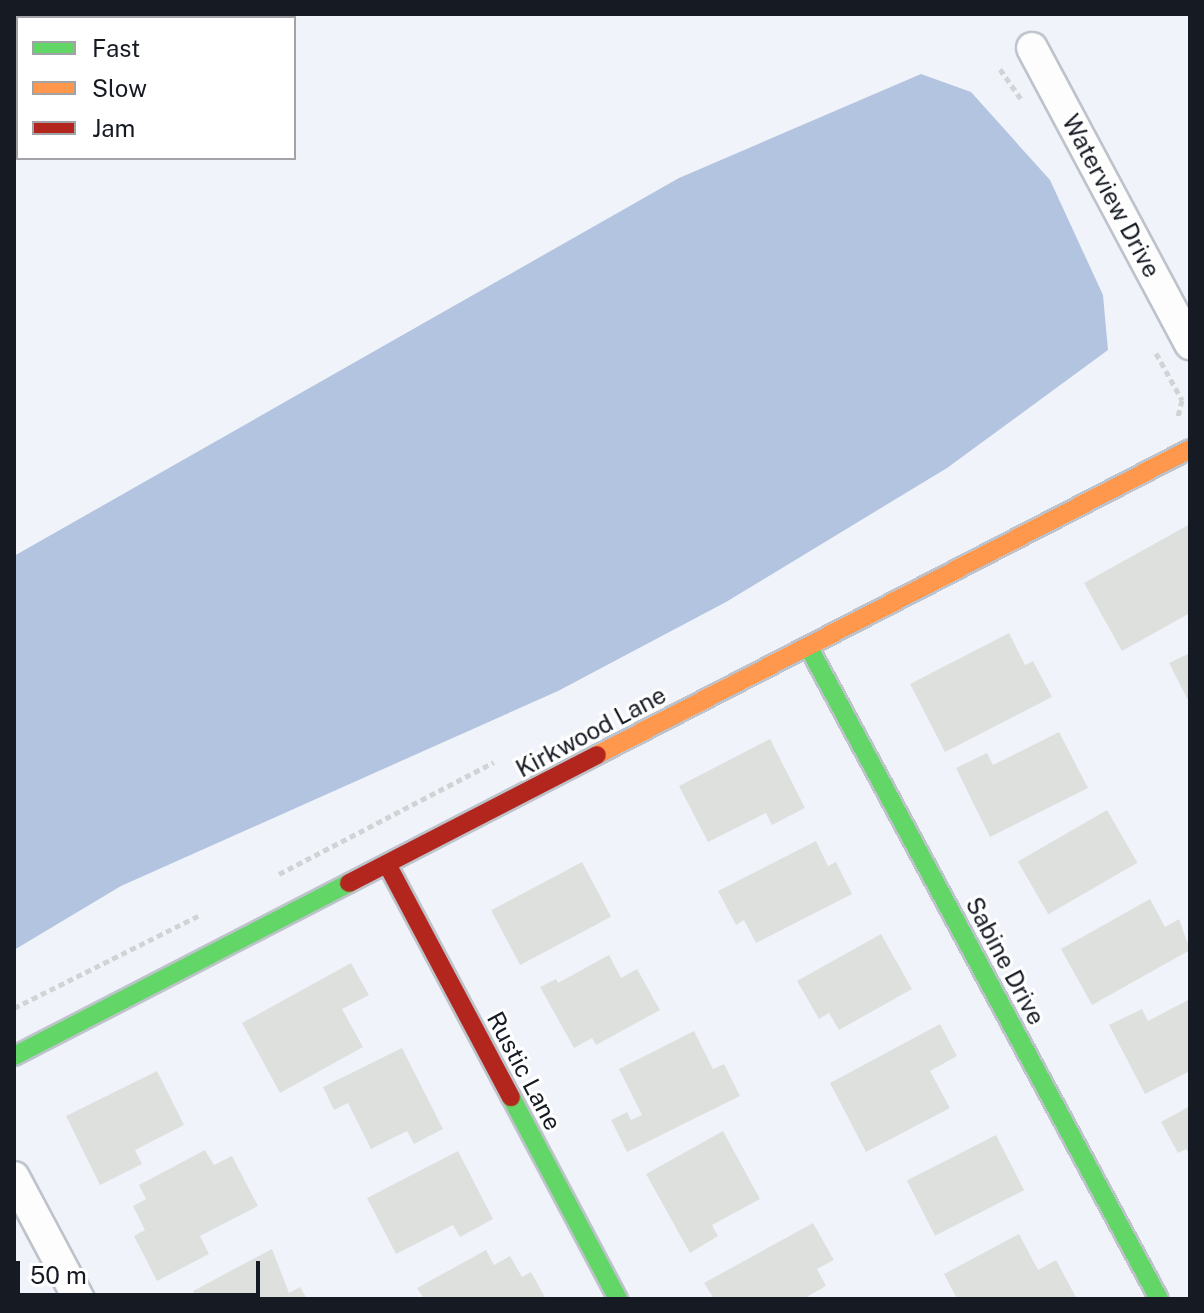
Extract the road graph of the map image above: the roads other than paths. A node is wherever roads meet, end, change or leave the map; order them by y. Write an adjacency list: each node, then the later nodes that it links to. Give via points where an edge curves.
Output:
1 (1032, 48): 2 (street, Waterview Drive)
2 (1190, 344)
3 (1190, 449): 4 (street, Kirkwood Lane)
4 (808, 646): 5 (street, Kirkwood Lane); 10 (street, Sabine Drive)
5 (388, 866): 6 (street, Kirkwood Lane); 9 (street, Rustic Lane)
6 (14, 1056)
7 (14, 1177): 8 (street)
8 (79, 1299)
9 (618, 1299)
10 (1159, 1299)

